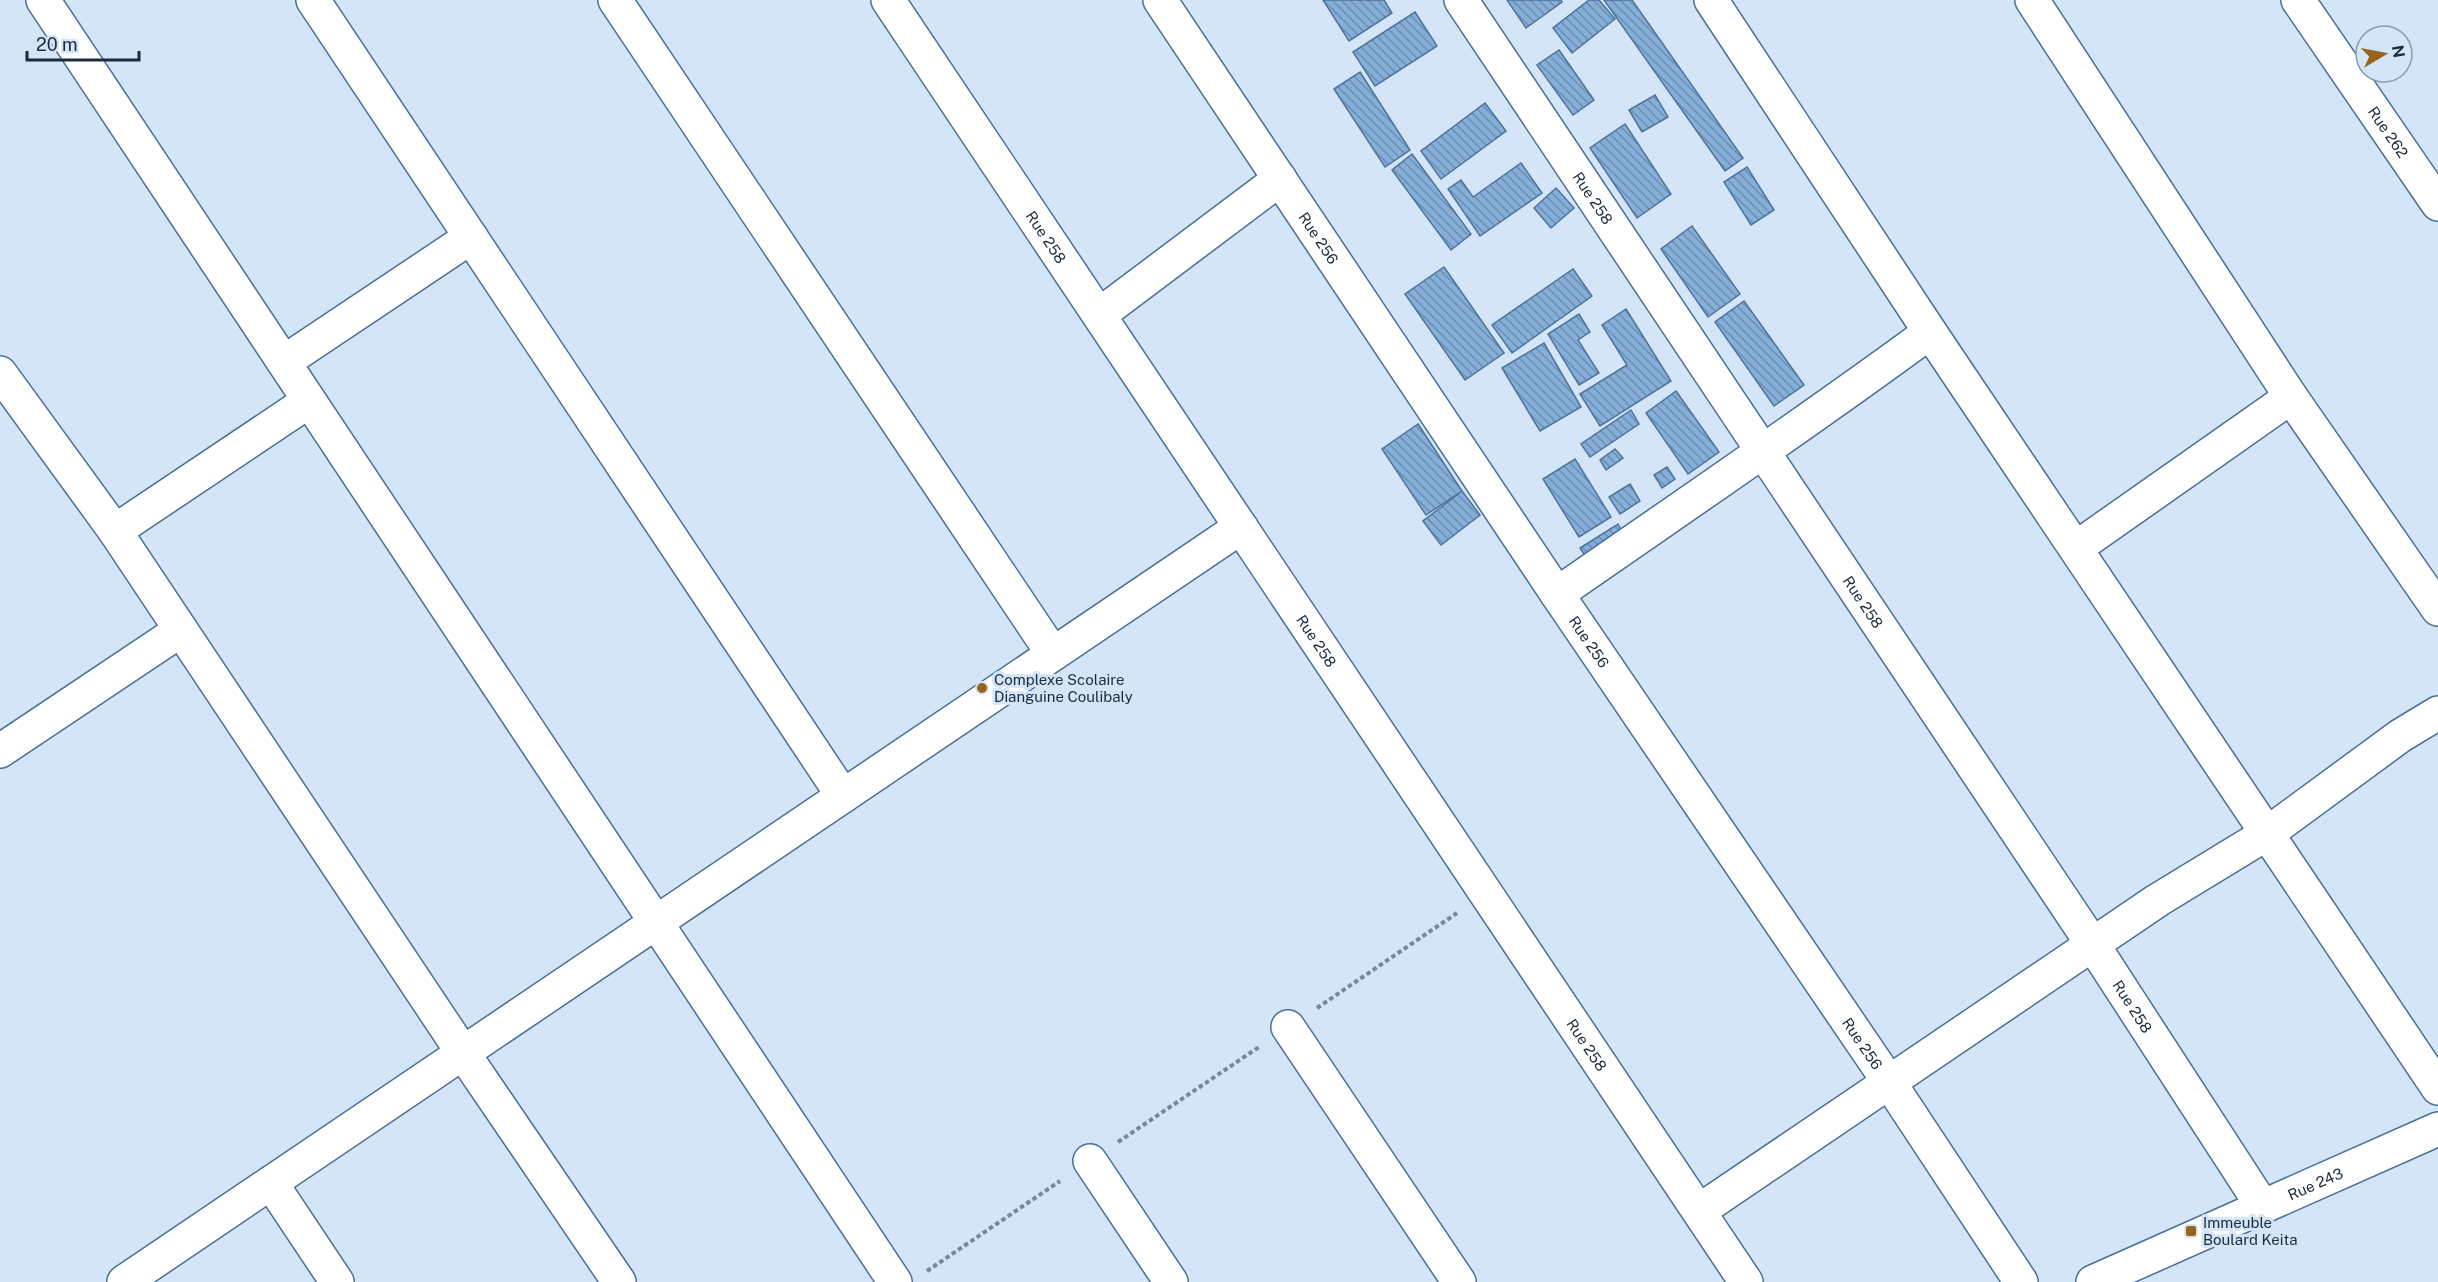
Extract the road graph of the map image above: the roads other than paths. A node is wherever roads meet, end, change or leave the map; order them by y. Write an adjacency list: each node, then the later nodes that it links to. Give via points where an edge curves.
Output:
1 (43, 0): 15 (street)
2 (313, 0): 12 (street)
3 (615, 0): 26 (street)
4 (888, 0): 13 (street, Rue 258)
5 (1160, 0): 10 (street, Rue 256)
6 (1461, 0): 19 (street, Rue 258)
7 (1712, 0): 14 (street)
8 (2032, 0): 17 (street)
9 (2298, 0): 11 (street, Rue 262)
10 (1280, 179): 13 (street); 23 (street, Rue 256)
11 (2438, 204)
12 (471, 237): 15 (street); 29 (street)
13 (1099, 315): 20 (street, Rue 258)
14 (1930, 332): 19 (street, via 1822,412); 22 (street)
15 (284, 363): 18 (street)
16 (0, 373): 21 (street)
17 (2291, 397): 22 (street); 24 (street)
18 (309, 401): 21 (street); 31 (street)
19 (1763, 450): 23 (street); 32 (street, Rue 258)
20 (1241, 527): 26 (street); 41 (street, Rue 258)
21 (116, 531): 25 (street)
22 (2076, 548): 30 (street)
23 (1557, 594): 35 (street, Rue 256)
24 (2438, 609)
25 (181, 630): 28 (street); 34 (street)
26 (1053, 654): 29 (street)
27 (2438, 713): 30 (street, via 2400,736)
28 (0, 752)
29 (843, 796): 31 (street)
30 (2268, 833): 32 (street); 36 (street)
31 (656, 923): 34 (street); 42 (street)
32 (2093, 945): 35 (street); 40 (street, Rue 258)
33 (1288, 1027): 47 (street)
34 (463, 1053): 39 (street); 45 (street)
35 (1889, 1082): 41 (street); 49 (street, Rue 256)
36 (2438, 1088)
37 (2438, 1129): 40 (street, Rue 243)
38 (1090, 1161): 46 (street)
39 (271, 1183): 43 (street); 44 (street)
40 (2263, 1207): 50 (street, Rue 243)
41 (1698, 1211): 48 (street, Rue 258)
42 (908, 1279)
43 (124, 1282)
44 (337, 1282)
45 (619, 1282)
46 (1171, 1282)
47 (1459, 1282)
48 (1746, 1282)
49 (2020, 1282)
50 (2093, 1282)

